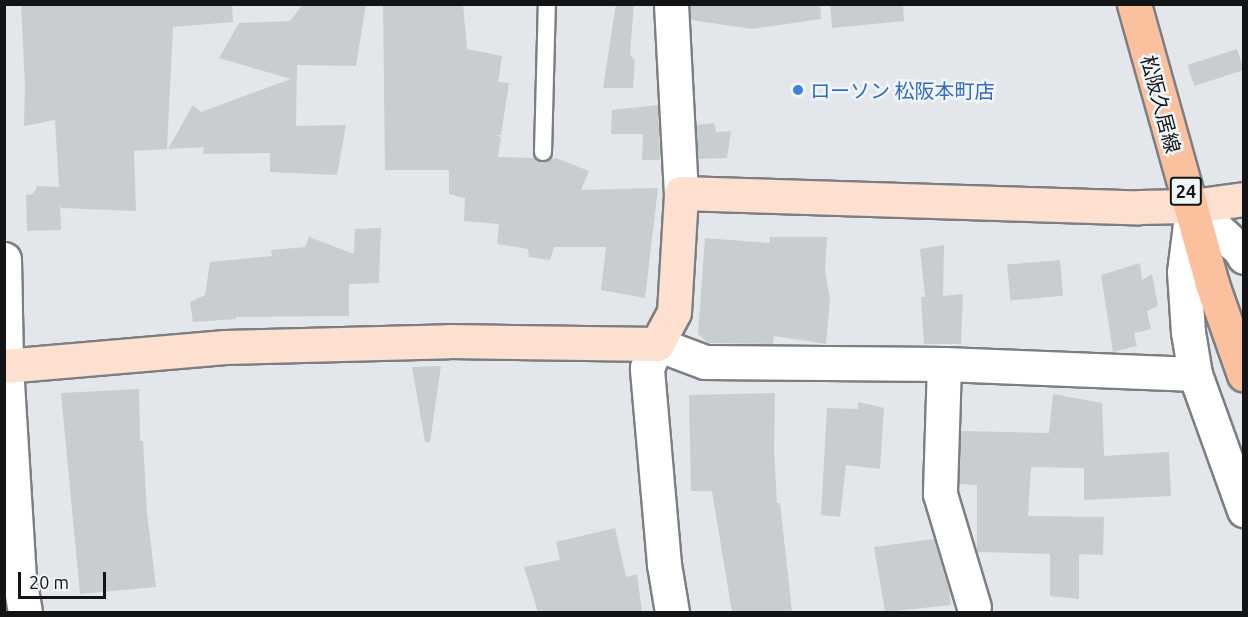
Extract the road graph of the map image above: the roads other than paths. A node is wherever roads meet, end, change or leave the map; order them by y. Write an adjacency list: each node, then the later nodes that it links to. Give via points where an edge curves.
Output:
1 (547, 4): 4 (lane)
2 (671, 4): 5 (street)
3 (1134, 4): 7 (main road, 松阪久居線 / 24)
4 (543, 152)
5 (681, 193): 7 (street); 10 (street, via 674,312)
6 (1244, 199): 7 (street)
7 (1192, 206): 8 (street); 13 (street, via 1184,272); 14 (main road, 松阪久居線 / 24, via 1212,284)
8 (1244, 257)
9 (4, 259): 12 (street)
10 (657, 344): 11 (street, via 705,362); 12 (street, via 449,341 225,347); 19 (street, via 647,368 664,564)
11 (944, 364): 13 (street); 17 (street, via 940,494)
12 (5, 366): 16 (street)
13 (1195, 374): 15 (street)
14 (1244, 375)
15 (1244, 510)
16 (12, 579): 18 (street)
17 (974, 607)
18 (25, 612)
19 (672, 612)

